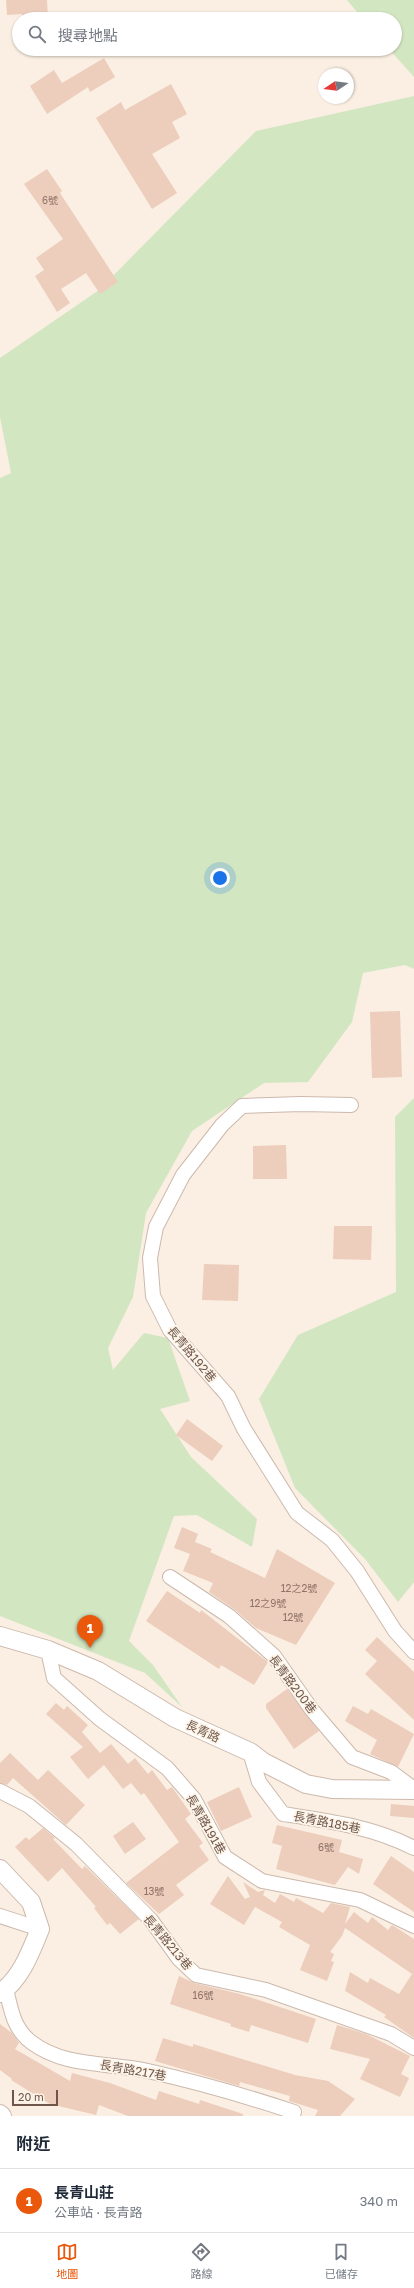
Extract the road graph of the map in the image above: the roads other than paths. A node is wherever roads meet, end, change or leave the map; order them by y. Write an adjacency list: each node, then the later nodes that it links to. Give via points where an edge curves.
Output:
1 (351, 1105): 5 (street, 長青路192巷, via 242,1106 222,1125 183,1175 156,1227 150,1258 153,1296 170,1330 228,1396 248,1435 297,1513 332,1540 357,1571 395,1631)
2 (170, 1577): 7 (street, 長青路200巷, via 229,1616 274,1656 312,1710 352,1757 391,1772)
3 (0, 1636): 4 (street, 長青路)
4 (48, 1650): 6 (street, 長青路, via 98,1671 175,1718); 12 (street, 長青路191巷, via 54,1678 100,1719 168,1768 194,1799 224,1857 262,1881 360,1900)
5 (414, 1652)
6 (250, 1752): 7 (street, 長青路, via 284,1773 317,1787); 9 (street, 長青路185巷, via 258,1782 283,1814 342,1823 389,1836)
7 (414, 1790)
8 (0, 1792): 15 (street, 長青路213巷, via 29,1806 76,1844 151,1920 179,1959 196,1975 266,1990 391,2034)
9 (414, 1848)
10 (0, 1869): 13 (street, via 31,1902)
11 (0, 1916): 13 (street)
12 (414, 1926)
13 (40, 1929): 14 (street, via 27,1957)
14 (3, 1991): 16 (street, 長青路217巷, via 13,2020 31,2041 58,2057 146,2070)
15 (414, 2048)
16 (294, 2112)
17 (0, 2114): 18 (street)
18 (2, 2116)

